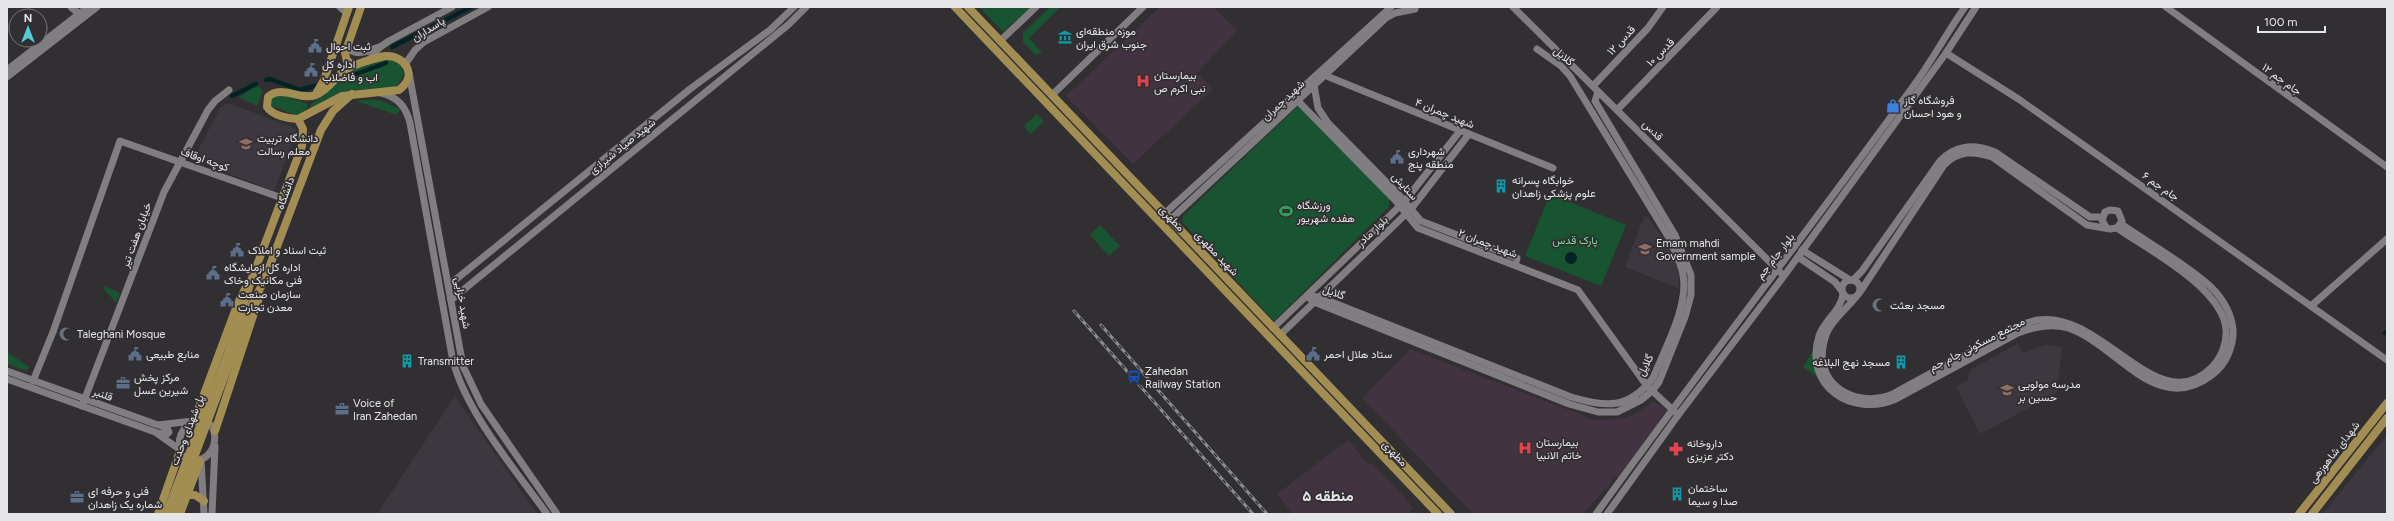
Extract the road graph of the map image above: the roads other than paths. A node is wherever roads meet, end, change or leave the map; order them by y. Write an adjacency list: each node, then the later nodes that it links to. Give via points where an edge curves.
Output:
1 (72, 7): 23 (street)
2 (88, 7): 23 (street)
3 (97, 7): 26 (street)
4 (340, 7): 22 (street)
5 (361, 7): 28 (main road)
6 (452, 7): 29 (street)
7 (488, 7): 36 (street, پاسداران, via 424,42 415,50)
8 (794, 7): 83 (street, شهید صیاد شیرازی, via 770,30 690,89)
9 (806, 7): 87 (street, شهید صیاد شیرازی, via 788,25)
10 (955, 7): 27 (main road, مطهری)
11 (968, 7): 24 (main road, شهید مطهری)
12 (1036, 7): 24 (street)
13 (1143, 7): 45 (street)
14 (1391, 7): 47 (street, شهید چمران)
15 (1415, 7): 40 (street, شهید چمران, via 1386,18)
16 (1513, 7): 41 (street, قدس)
17 (1663, 7): 41 (street, قدس ۱۲)
18 (1717, 7): 48 (street, قدس ۱۰)
19 (1965, 7): 55 (street, بلوار جام جم, via 1938,52)
20 (1976, 7): 33 (street, بلوار جام جم)
21 (2166, 7): 53 (street, جام جم ۱۲)
22 (348, 10): 46 (main road, via 324,80)
23 (79, 14): 25 (street)
24 (999, 40): 27 (main road); 45 (main road, شهید مطهری)
25 (48, 42)
26 (48, 42)
27 (992, 45): 93 (main road, مطهری)
28 (347, 47): 29 (street, via 350,52 358,54); 35 (main road, via 345,57)
29 (380, 47): 34 (street)
30 (40, 48): 37 (street)
31 (41, 48): 38 (street)
32 (1537, 49): 100 (street, گلایل, via 1561,66 1585,98 1678,257 1684,276 1684,291 1678,315)
33 (1946, 53): 55 (street, بلوار جام جم); 89 (street, جام جم ۶, via 2020,100)
34 (368, 61): 35 (main road); 36 (main road, via 391,56)
35 (355, 65): 46 (main road)
36 (407, 66): 43 (main road, via 408,78 403,87 394,91); 76 (street, شهید خزایی)
37 (7, 70)
38 (7, 77)
39 (1329, 77): 50 (street, شهید چمران ۴)
40 (1314, 85): 47 (street, شهید چمران); 58 (street, ستایش, via 1318,108 1328,123)
41 (1595, 89): 48 (street, قدس); 100 (street, گلایل, via 1595,101 1675,235 1690,275 1690,295 1685,317 1660,382)
42 (229, 90): 52 (street, خیابان هفت تیر, via 214,101)
43 (379, 92): 44 (main road); 77 (street, شهید خزایی, via 388,95 406,109)
44 (352, 94): 49 (main road, via 336,99); 82 (main road, دانشگاه, via 333,111 322,130)
45 (1052, 95): 60 (main road, شهید مطهری)
46 (314, 96): 49 (main road, via 306,97 280,91 268,97 266,104 269,110 291,119)
47 (1295, 99): 58 (street); 60 (street, شهید چمران); 63 (street, شهید چمران)
48 (1617, 110): 78 (street, قدس)
49 (298, 119): 57 (main road, دانشگاه, via 303,129 303,141)
50 (1460, 130): 51 (street, شهید چمران ۴); 58 (street, بلوار مادر)
51 (1469, 134): 54 (street, شهید چمران ۴); 59 (street, بلوار مادر)
52 (181, 162): 57 (street, کوچه اوقاف); 99 (street, کوچه اوقاف, via 120,141 53,332); 102 (street, خیابان هفت تیر, via 164,192)
53 (2387, 166)
54 (1553, 168)
55 (1855, 172): 69 (street, بلوار جام جم); 78 (street, بلوار جام جم)
56 (1920, 196): 61 (street, مجتمع مسکونی جام جم); 64 (street, مجتمع مسکونی جام جم, via 1946,155 1983,147); 65 (street, مجتمع مسکونی جام جم)
57 (282, 198): 80 (main road, دانشگاه)
58 (1402, 204): 59 (street, ستایش); 71 (street, بلوار مادر)
59 (1408, 211): 74 (street, بلوار مادر); 75 (street, ستایش, via 1421,221)
60 (1164, 214): 63 (main road, شهید مطهری)
61 (1900, 217): 65 (street); 70 (street, مجتمع مسکونی جام جم)
62 (2103, 217): 64 (street); 66 (street, via 2108,210 2116,210 2122,216); 67 (street)
63 (1170, 220): 91 (main road, شهید مطهری)
64 (2088, 221): 67 (street, مجتمع مسکونی جام جم)
65 (1907, 222): 73 (street, مجتمع مسکونی جام جم)
66 (2119, 226): 67 (street); 94 (street, مجتمع مسکونی جام جم, via 2202,287 2221,308 2225,320 2224,356 2201,375 2181,382 2169,382 2149,374 2062,320 2038,320 1908,389 1886,397 1865,400 1841,391 1826,379)
67 (2106, 227)
68 (2387, 239): 89 (street)
69 (1802, 250): 72 (street, بلوار جام جم); 81 (street)
70 (1875, 253): 73 (street); 81 (street, مجتمع مسکونی جام جم)
71 (1349, 255): 74 (street); 86 (street, بلوار مادر)
72 (1798, 257): 79 (street, بلوار جام جم); 84 (street, via 1835,282)
73 (1882, 258): 85 (street, مجتمع مسکونی جام جم)
74 (1359, 259): 88 (street, بلوار مادر)
75 (1516, 262): 100 (street, شهید چمران ۲, via 1578,290)
76 (445, 263): 77 (street); 83 (street, شهید خزایی)
77 (436, 264): 126 (street, شهید خزایی, via 459,382 473,409)
78 (1778, 270): 79 (street, قدس); 105 (street, بلوار جام جم)
79 (1784, 276): 106 (street, بلوار جام جم)
80 (252, 278): 90 (main road, دانشگاه); 101 (main road, via 238,303)
81 (1851, 280): 84 (street, via 1843,285); 85 (street, via 1860,286)
82 (264, 281): 90 (main road, دانشگاه); 104 (main road, via 257,311)
83 (449, 285): 87 (street, شهید خزایی)
84 (1842, 293): 85 (street, via 1850,299); 94 (street, مجتمع مسکونی جام جم, via 1841,304 1822,327)
85 (1858, 294): 94 (street, مجتمع مسکونی جام جم)
86 (1307, 296): 88 (street, گلایل); 91 (street, بلوار مادر)
87 (451, 300): 127 (street, شهید خزایی, via 463,366 474,392)
88 (1317, 300): 92 (street, بلوار مادر); 100 (street, گلایل, via 1571,398 1599,405 1615,405)
89 (2311, 306): 96 (street, جام جم ۶)
90 (247, 307): 95 (main road)
91 (1273, 328): 92 (main road, شهید مطهری); 93 (main road)
92 (1280, 335): 93 (main road); 129 (main road, شهید مطهری)
93 (1270, 337): 128 (main road, مطهری)
94 (1820, 343)
95 (230, 355): 121 (main road, پل شهدای وحدت); 122 (main road, پل شهدای وحدت)
96 (2387, 360)
97 (7, 371): 99 (street, قلنبر)
98 (7, 379): 102 (street, قلنبر)
99 (33, 381): 102 (street, قلنبر)
100 (1650, 389): 105 (street, شهید چمران ۲)
101 (202, 398): 104 (main road, via 209,407 216,408); 108 (main road)
102 (84, 403): 109 (street, قلنبر); 111 (street, قلنبر)
103 (2387, 404): 114 (main road, شهدای شاهوزهی)
104 (222, 405): 110 (main road)
105 (1672, 409): 106 (street, شهید چمران ۲); 130 (street, بلوار جام جم)
106 (1679, 414): 131 (street, بلوار جام جم)
107 (2387, 418): 114 (main road, شهدای شاهوزهی)
108 (193, 421): 109 (street, قلنبر); 110 (street, via 206,422); 113 (street, via 181,434)
109 (158, 425): 111 (street, via 167,428 169,432)
110 (214, 431): 112 (street)
111 (155, 432): 113 (street, قلنبر)
112 (215, 443): 115 (street, via 210,453); 125 (street)
113 (179, 450): 115 (street, via 188,460); 116 (main road)
114 (2351, 457): 132 (main road, شهدای شاهوزهی); 133 (main road, شهدای شاهوزهی)
115 (201, 460): 117 (main road); 119 (street)
116 (171, 477): 117 (main road, via 183,473 190,477); 120 (main road)
117 (192, 482): 118 (main road)
118 (187, 495): 119 (main road, via 195,495); 123 (main road)
119 (204, 501): 124 (street)
120 (158, 514)
121 (166, 514)
122 (172, 514)
123 (180, 514)
124 (204, 514)
125 (212, 514)
126 (546, 514)
127 (557, 514)
128 (1438, 514)
129 (1451, 514)
130 (1596, 514)
131 (1607, 514)
132 (2299, 514)
133 (2312, 514)

